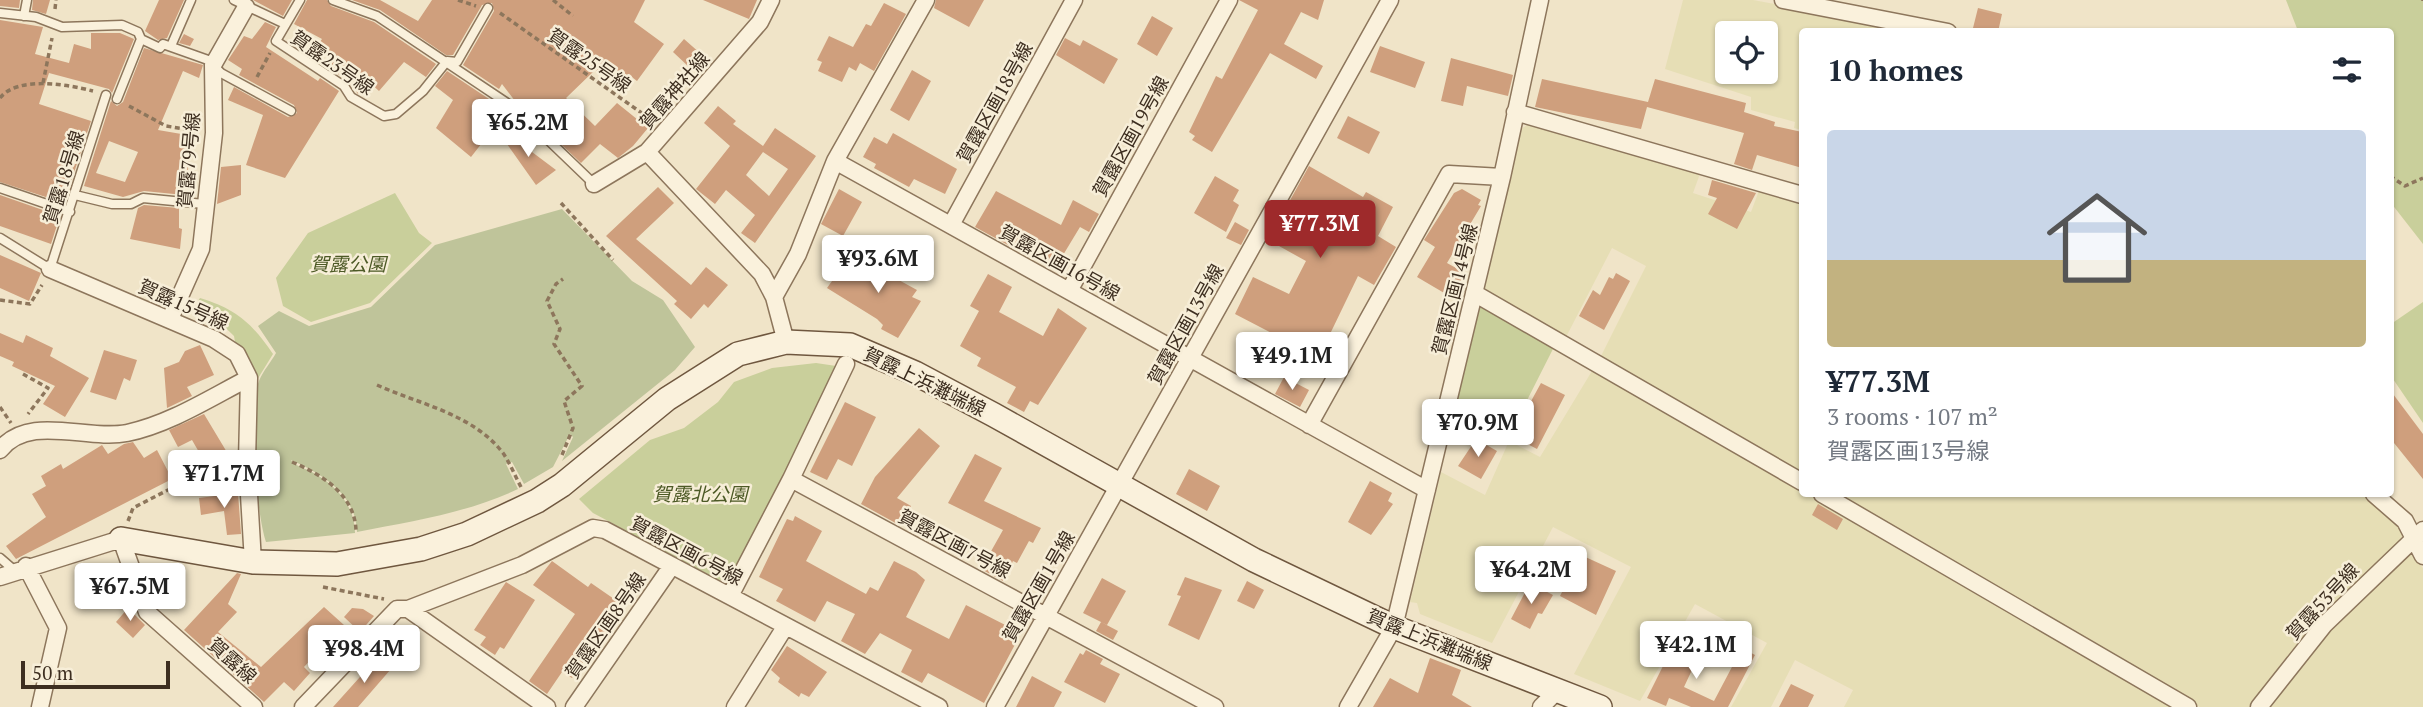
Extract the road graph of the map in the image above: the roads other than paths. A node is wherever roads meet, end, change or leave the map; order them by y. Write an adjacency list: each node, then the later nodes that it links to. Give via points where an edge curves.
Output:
1 (27, 0): 15 (lane)
2 (191, 0): 19 (lane)
3 (300, 0): 16 (lane, 賀露23号線)
4 (332, 0): 20 (lane, via 377,16)
5 (771, 0): 26 (street, 賀露神社線, via 760,22)
6 (926, 0): 27 (street)
7 (1074, 0): 35 (street, 賀露区画18号線)
8 (1229, 0): 38 (street, 賀露区画19号線)
9 (1390, 0): 43 (street, 賀露区画13号線)
10 (1540, 0): 25 (street, 賀露区画14号線)
11 (1783, 0): 17 (street)
12 (240, 3): 16 (lane); 21 (street)
13 (488, 8): 20 (lane, 賀露23号線, via 457,62)
14 (0, 13): 15 (lane)
15 (24, 16): 18 (lane, via 80,27 113,23 130,27)
16 (285, 24): 20 (lane, 賀露23号線, via 276,41 384,116 411,103)
17 (1927, 28)
18 (141, 39): 19 (lane, via 160,48); 23 (lane)
19 (171, 46): 21 (lane)
20 (447, 61): 29 (lane, via 516,108)
21 (213, 65): 24 (lane); 33 (street, 賀露79号線, via 214,133)
22 (106, 95): 32 (lane, 賀露18号線)
23 (117, 99)
24 (291, 111)
25 (1515, 112): 28 (street, 賀露区画14号線); 31 (street)
26 (647, 152): 29 (street); 40 (street, 賀露神社線, via 762,274)
27 (835, 161): 35 (street, 賀露区画16号線); 40 (street, via 799,254)
28 (1502, 177): 39 (street, 賀露区画14号線); 46 (street, via 1449,174)
29 (594, 184)
30 (0, 188): 34 (lane)
31 (1799, 194)
32 (75, 195): 33 (lane, via 112,204 131,204 143,198); 34 (lane, 賀露18号線)
33 (205, 204): 41 (street, 賀露79号線, via 201,249)
34 (70, 212): 37 (lane, 賀露18号線)
35 (951, 225): 38 (street, 賀露区画16号線)
36 (0, 238): 37 (lane, 賀露15号線)
37 (50, 269): 41 (street, 賀露15号線)
38 (1069, 291): 43 (street, 賀露区画16号線)
39 (1474, 293): 49 (street); 51 (street, 賀露区画14号線)
40 (774, 297): 42 (street, 賀露神社線)
41 (170, 319): 45 (street, 賀露15号線, via 227,346 237,354)
42 (786, 342): 50 (street, 賀露上浜灘端線, via 850,345 915,373); 58 (street, 賀露上浜灘端線, via 738,354 667,399 562,485 467,534 421,549 337,564)
43 (1189, 359): 46 (street, 賀露区画16号線); 50 (street, 賀露区画13号線)
44 (846, 364): 48 (street)
45 (249, 378): 47 (street, via 176,416 126,433 46,430 17,434); 58 (street, via 247,458)
46 (1309, 425): 51 (street, 賀露区画16号線)
47 (0, 450)
48 (791, 479): 61 (street); 63 (street, 賀露区画7号線)
49 (1799, 480)
50 (1120, 486): 63 (street, 賀露区画1号線); 65 (street, 賀露上浜灘端線, via 1254,560)
51 (1427, 490): 65 (street, 賀露区画14号線)
52 (1827, 497): 79 (street)
53 (2377, 497): 54 (street)
54 (2419, 534): 56 (street); 80 (street, 賀露53号線, via 2324,625)
55 (121, 539): 58 (street, 賀露上浜灘端線); 60 (street, 賀露上浜灘端線); 67 (street, 賀露線, via 147,611)
56 (2423, 556)
57 (0, 558): 60 (lane)
58 (253, 562)
59 (671, 567): 61 (street, 賀露区画6号線); 62 (street, 賀露区画6号線, via 605,530 593,528 522,565); 71 (street, 賀露区画8号線)
60 (14, 571): 68 (street, via 58,628)
61 (730, 596): 64 (street, 賀露区画6号線)
62 (408, 609): 69 (street, via 397,609 385,618); 70 (street)
63 (1045, 614): 74 (street, 賀露区画1号線); 75 (street, 賀露区画7号線)
64 (785, 627): 72 (street); 73 (street, 賀露区画6号線)
65 (1394, 627): 66 (street, 賀露上浜灘端線); 76 (street, 賀露区画14号線)
66 (1559, 689): 77 (street); 78 (street, 賀露上浜灘端線)
67 (246, 705)
68 (40, 707)
69 (303, 707)
70 (547, 707)
71 (574, 707)
72 (736, 707)
73 (939, 707)
74 (995, 707)
75 (1215, 707)
76 (1348, 707)
77 (1541, 707)
78 (1600, 707)
79 (2188, 707)
80 (2259, 707)

